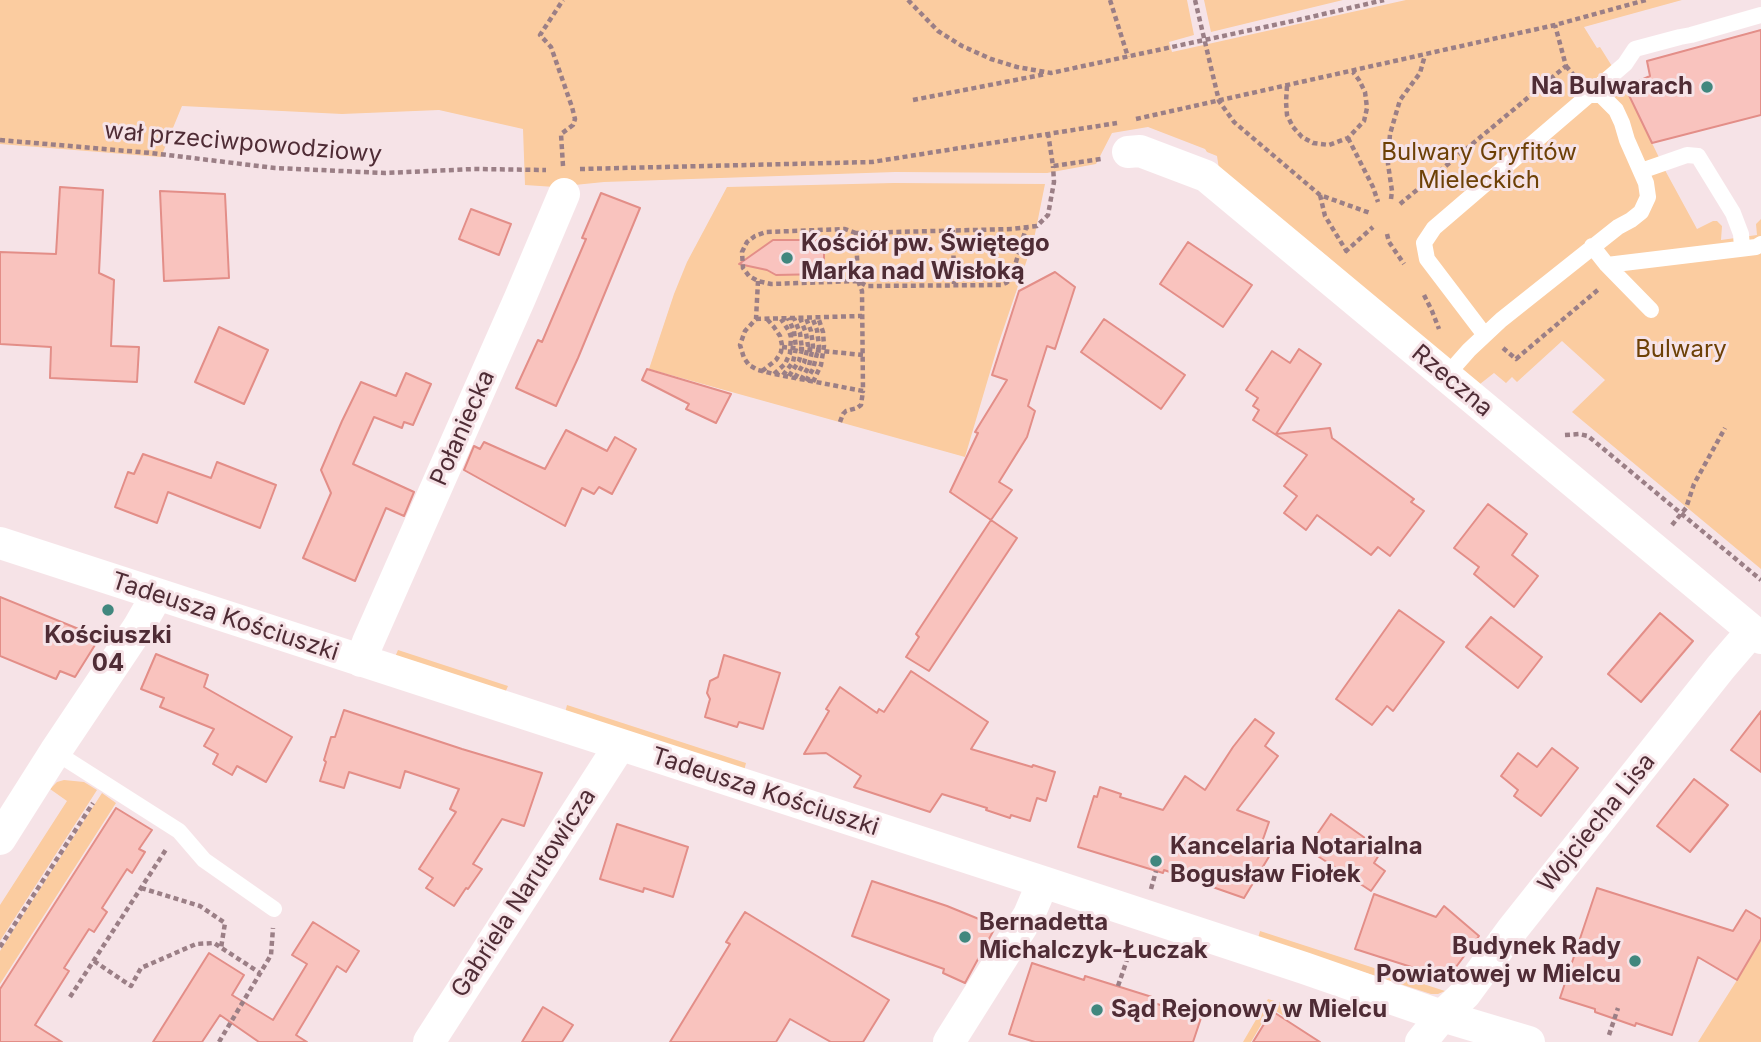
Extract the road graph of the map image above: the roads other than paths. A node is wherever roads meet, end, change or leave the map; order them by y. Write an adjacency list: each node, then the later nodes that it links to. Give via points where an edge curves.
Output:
1 (1761, 15): 2 (lane, via 1635,49 1625,64)
2 (1589, 95): 4 (lane, via 1601,95 1616,110); 11 (lane, via 1434,228 1424,243 1427,259)
3 (1117, 156): 12 (street, Rzeczna, via 1140,151 1206,176)
4 (1641, 171): 7 (lane, via 1648,197 1641,212); 8 (lane, via 1687,155 1698,156 1733,213)
5 (563, 176): 16 (street, Połaniecka, via 526,286)
6 (1761, 244): 8 (lane)
7 (1592, 246): 9 (lane); 11 (lane)
8 (1742, 248): 9 (lane)
9 (1607, 265): 10 (lane)
10 (1651, 310)
11 (1484, 334): 12 (lane)
12 (1453, 367): 15 (street, Rzeczna)
13 (0, 543): 14 (street, Tadeusza Kościuszki)
14 (157, 595): 16 (street, Tadeusza Kościuszki); 18 (street)
15 (1757, 634): 22 (street, Wojciecha Lisa, via 1721,667 1465,994)
16 (361, 662): 17 (street, Tadeusza Kościuszki)
17 (620, 745): 20 (street, Tadeusza Kościuszki); 23 (street, Gabriela Narutowicza)
18 (55, 752): 19 (street); 21 (lane, via 179,831 204,860)
19 (0, 839)
20 (1042, 882): 22 (street, Tadeusza Kościuszki); 24 (street, via 1030,915)
21 (274, 909)
22 (1443, 1016): 25 (street, Wojciecha Lisa); 26 (street, Tadeusza Kościuszki)
23 (429, 1042)
24 (948, 1042)
25 (1421, 1042)
26 (1529, 1042)

